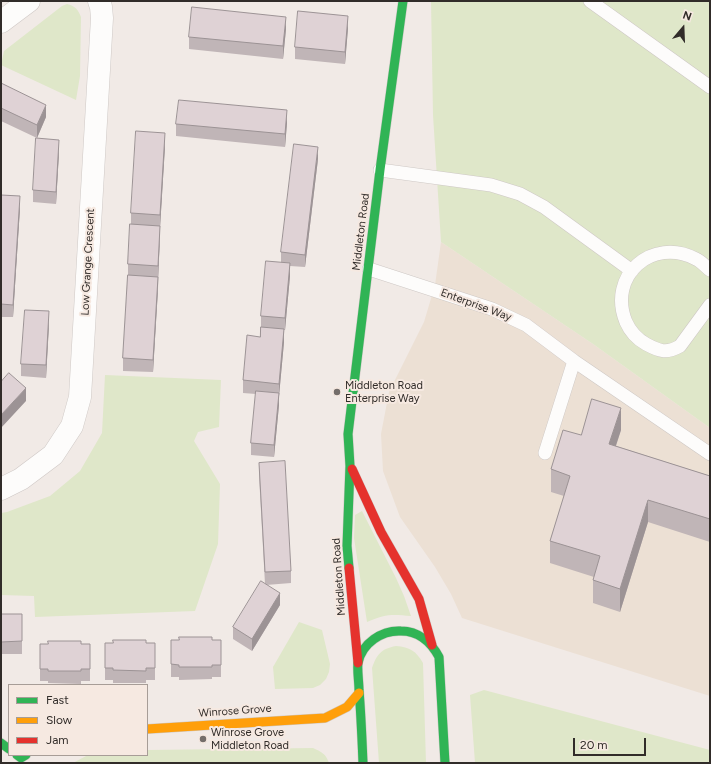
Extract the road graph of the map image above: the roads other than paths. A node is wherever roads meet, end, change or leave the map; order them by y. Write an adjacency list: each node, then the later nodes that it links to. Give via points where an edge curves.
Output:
1 (29, 1): 5 (street)
2 (98, 1): 16 (street, Low Grange Crescent, via 102,18 80,397 72,426 53,455 21,479)
3 (403, 1): 7 (street, Middleton Road)
4 (590, 1): 6 (lane)
5 (1, 22)
6 (710, 87)
7 (380, 170): 8 (street, Middleton Road); 10 (lane, via 492,185 520,194 544,207)
8 (369, 269): 12 (lane, Enterprise Way, via 492,309 526,325); 15 (street, Middleton Road, via 348,434)
9 (710, 270): 10 (lane, via 697,259 682,253 665,252 649,257)
10 (632, 271): 11 (lane, via 621,296 622,313 628,328 640,341 654,349 667,351 680,346)
11 (710, 305)
12 (574, 361): 13 (lane); 14 (lane, Enterprise Way)
13 (545, 453)
14 (710, 454)
15 (350, 466): 17 (street, Middleton Road, via 381,532 419,599); 18 (street, Middleton Road, via 347,546)
16 (1, 488)
17 (432, 645): 18 (street, Middleton Road, via 422,636 409,631 383,633 371,640); 26 (street, Middleton Road, via 439,657)
18 (358, 663): 19 (street, Middleton Road)
19 (359, 693): 20 (street, Winrose Grove, via 347,707); 24 (street, Middleton Road)
20 (325, 718): 21 (street, Winrose Grove); 22 (street, Winrose Grove)
21 (338, 723)
22 (148, 728)
23 (351, 730): 24 (street)
24 (362, 738): 25 (street, Middleton Road)
25 (364, 763)
26 (445, 763)

